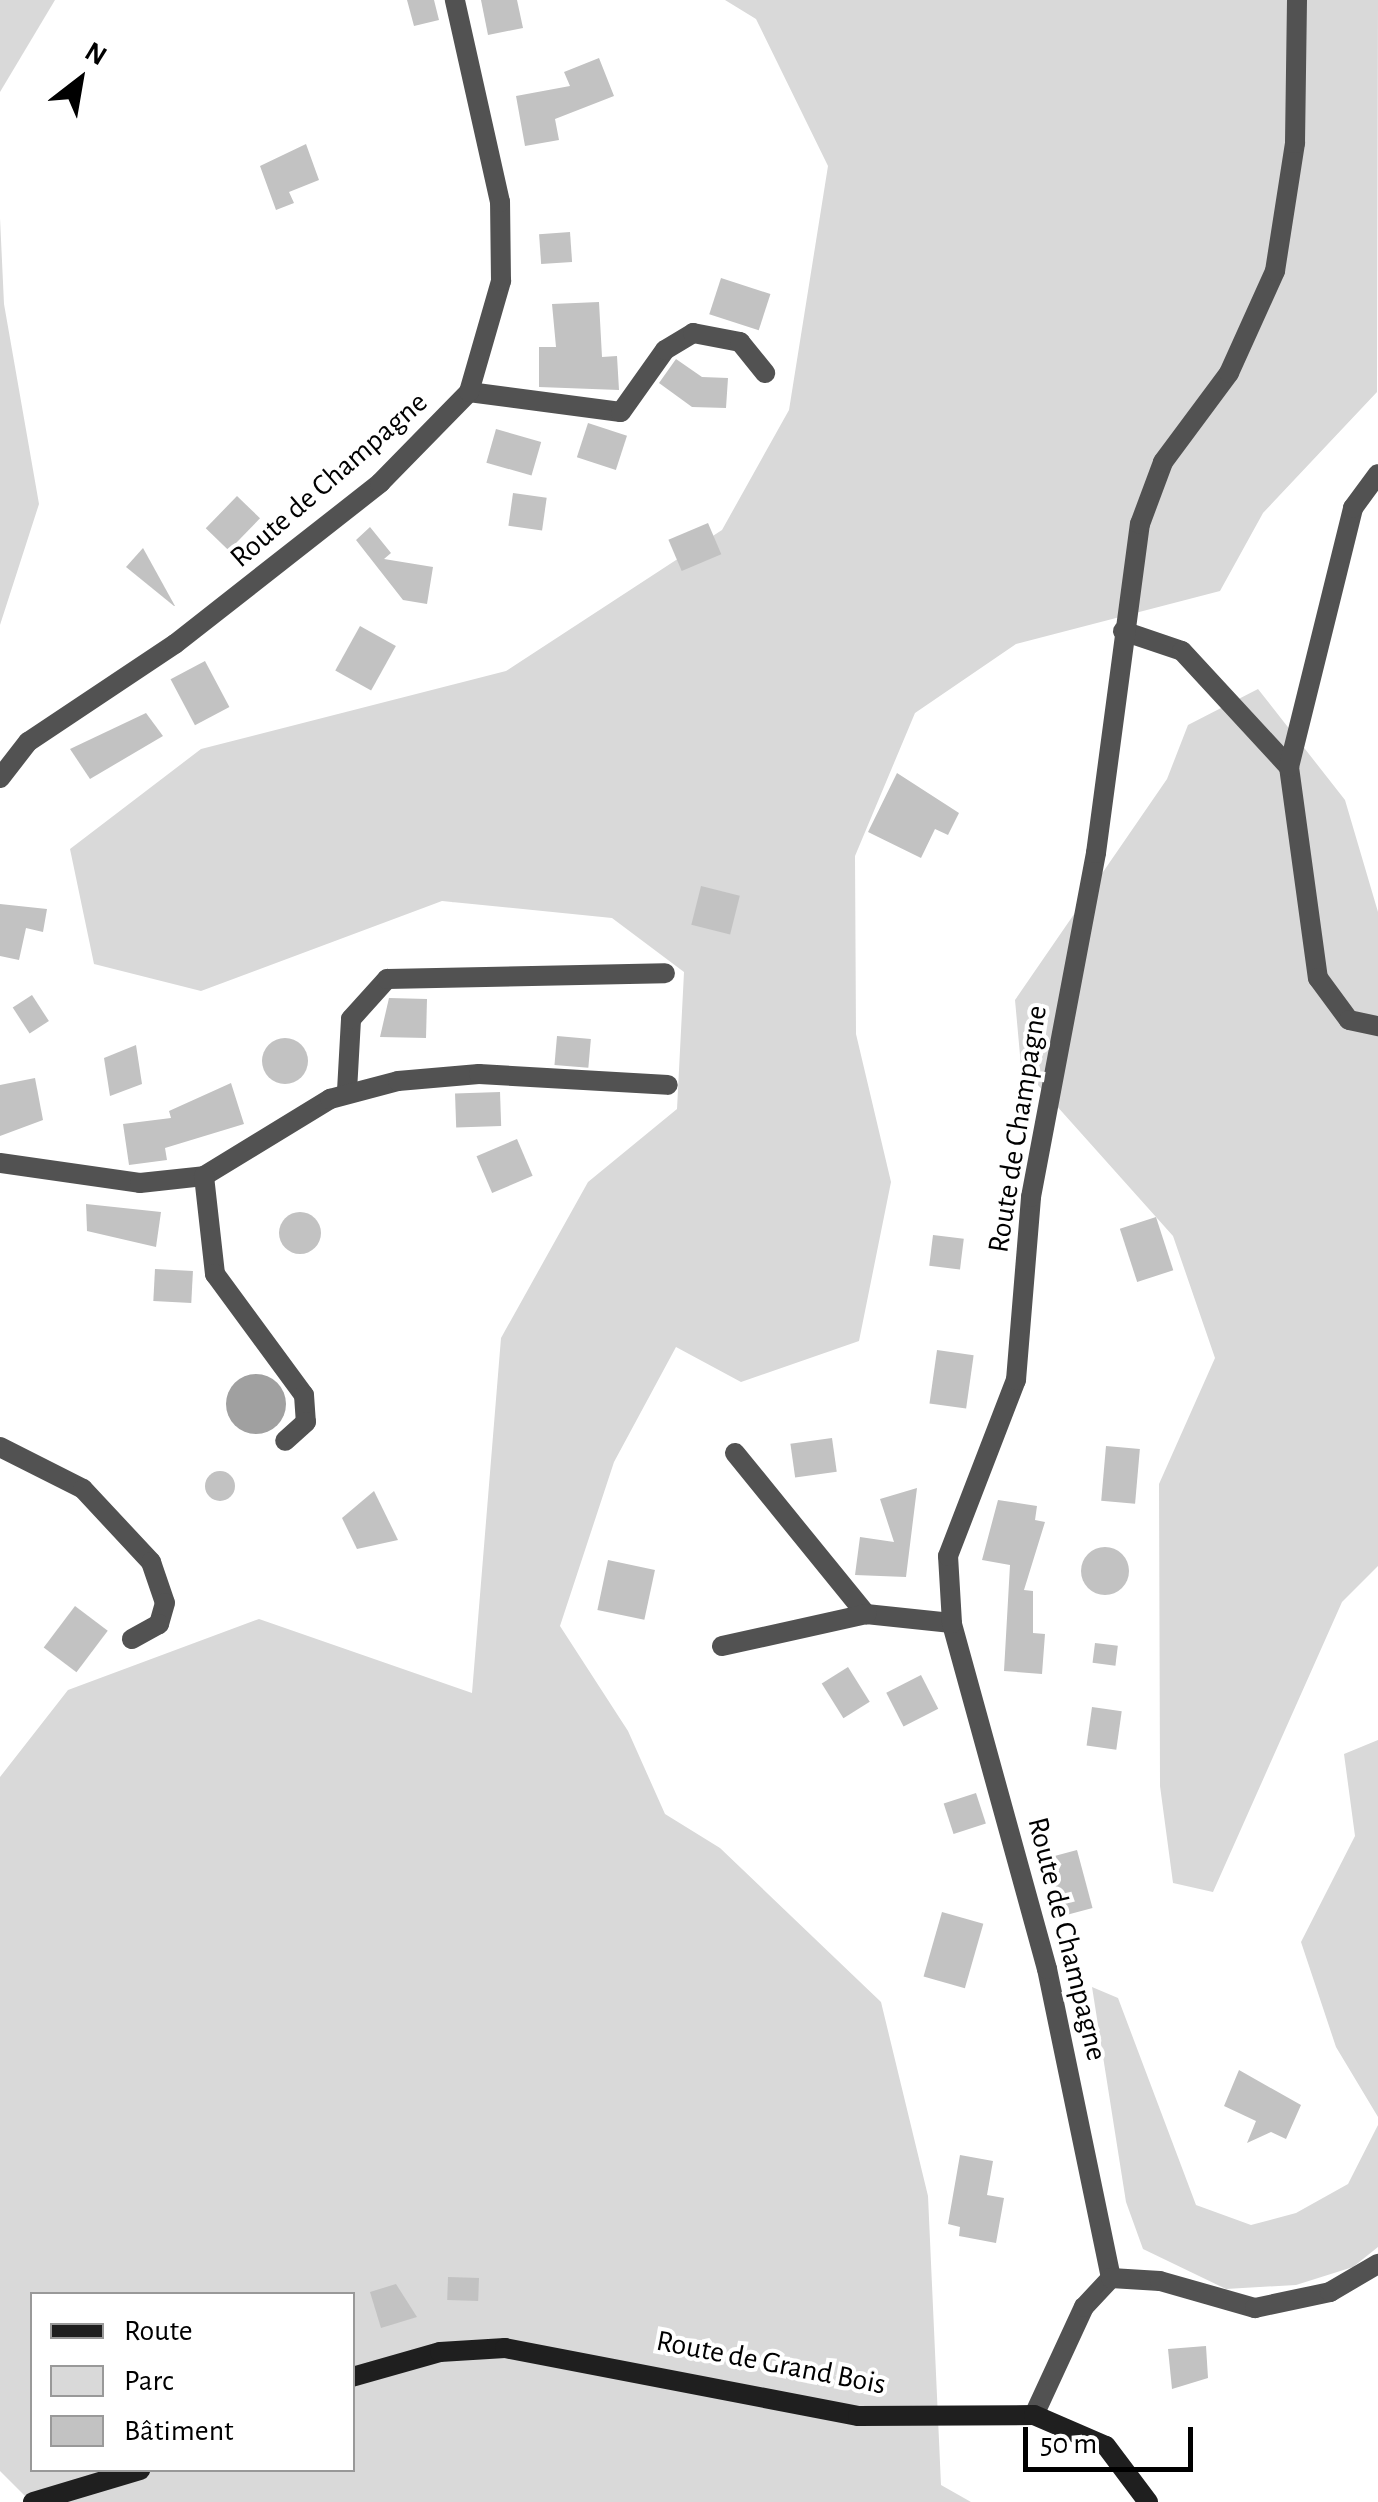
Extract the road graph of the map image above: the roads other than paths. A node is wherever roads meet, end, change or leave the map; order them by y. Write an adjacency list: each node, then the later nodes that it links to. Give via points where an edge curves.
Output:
1 (455, 0): 4 (street, Route de Champagne, via 500,202 502,281)
2 (1298, 0): 8 (street, Route de Champagne, via 1295,144 1275,271 1229,374 1163,462 1140,524)
3 (765, 373): 4 (street, via 740,342 694,333 665,350 621,412)
4 (470, 392): 10 (street, Route de Champagne, via 380,483 175,644 28,742)
5 (1378, 474): 6 (street)
6 (1359, 500): 7 (street); 9 (street)
7 (1378, 512)
8 (1123, 631): 9 (street, via 1182,651); 21 (street, Route de Champagne, via 1096,854 1032,1197 1016,1380 948,1556)
9 (1289, 768): 12 (street, via 1318,978 1349,1020)
10 (0, 778)
11 (665, 973): 14 (street, via 387,979 351,1019)
12 (1378, 1026)
13 (668, 1085): 14 (street, via 479,1074)
14 (347, 1091): 16 (street)
15 (0, 1163): 16 (street, via 140,1184)
16 (204, 1176): 17 (street, via 215,1274 304,1392 306,1422)
17 (286, 1441)
18 (0, 1446): 22 (street, via 83,1489 151,1562 165,1603 159,1624)
19 (735, 1452): 20 (street)
20 (866, 1614): 21 (street); 23 (street)
21 (952, 1623): 25 (street, Route de Champagne, via 1046,1969)
22 (132, 1639)
23 (722, 1646)
24 (1378, 2264): 25 (street, via 1330,2292 1256,2308 1160,2281)
25 (1110, 2278): 27 (street, via 1084,2307)
26 (355, 2376): 27 (main road, Route de Grand Bois, via 440,2352 505,2348 858,2416)
27 (1034, 2416): 30 (main road, Route de Grand Bois, via 1106,2446)
28 (133, 2472): 29 (main road)
29 (33, 2502)
30 (1148, 2502)

